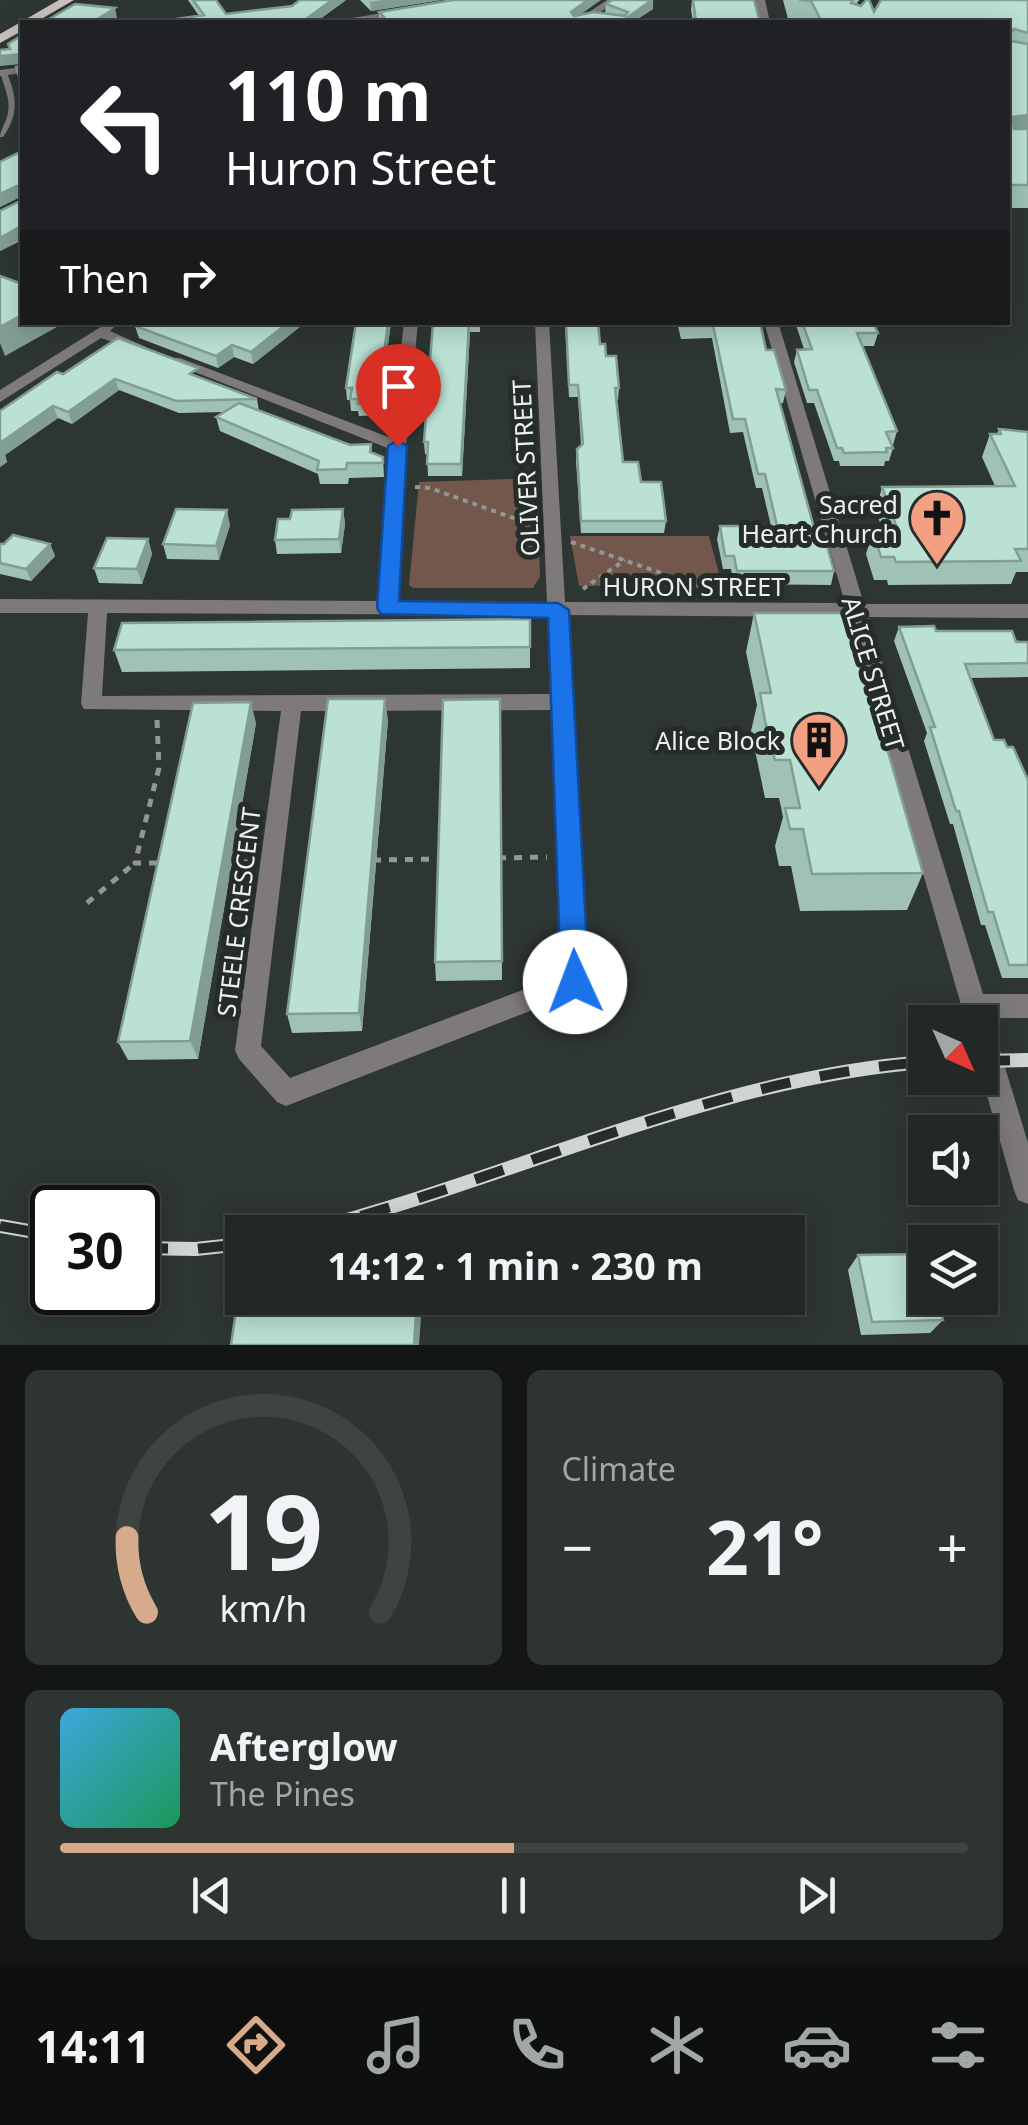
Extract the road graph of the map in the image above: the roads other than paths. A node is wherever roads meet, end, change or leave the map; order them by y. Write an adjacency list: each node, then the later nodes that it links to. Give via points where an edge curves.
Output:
1 (68, 0): 6 (main road)
2 (614, 0): 5 (street)
3 (356, 2): 7 (street)
4 (415, 10): 8 (street)
5 (590, 19)
6 (32, 20)
7 (334, 20)
8 (369, 20)
9 (1, 73): 10 (lane, via 14,104)
10 (0, 135)
11 (411, 325): 16 (street)
12 (542, 325): 20 (street, OLIVER STREET)
13 (772, 325): 21 (street, ALICE STREET)
14 (106, 327): 15 (street); 16 (street)
15 (0, 397)
16 (398, 446): 19 (street)
17 (0, 606): 18 (street, HURON STREET)
18 (98, 606): 19 (street, HURON STREET); 24 (street, via 91,704)
19 (388, 608): 20 (street, HURON STREET)
20 (558, 610): 21 (street, HURON STREET); 23 (street, STEELE CRESCENT)
21 (856, 611): 22 (street, HURON STREET); 25 (street, ALICE STREET)
22 (1028, 611)
23 (562, 702): 24 (street); 24 (street, STEELE CRESCENT, via 575,982 286,1093 248,1050)
24 (292, 703)
25 (974, 1005)
26 (1028, 1006): 27 (street)
27 (998, 1013)
28 (998, 1084): 29 (street, ALICE STREET)
29 (1026, 1177)

